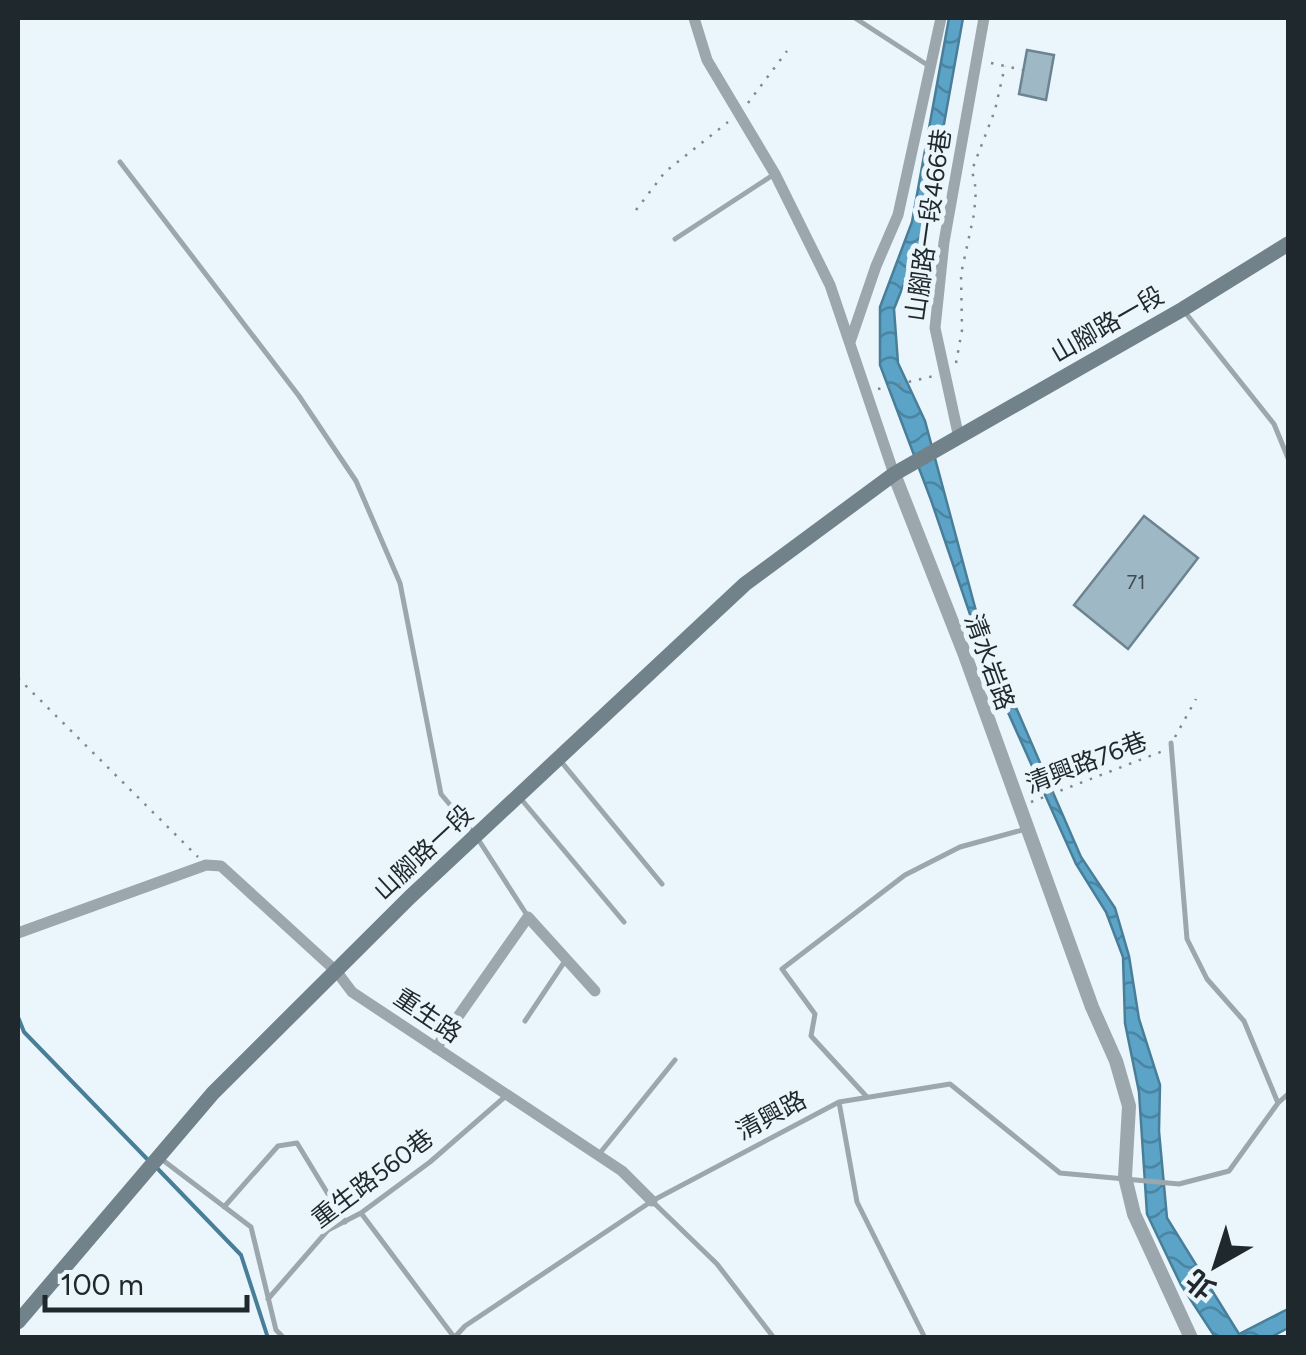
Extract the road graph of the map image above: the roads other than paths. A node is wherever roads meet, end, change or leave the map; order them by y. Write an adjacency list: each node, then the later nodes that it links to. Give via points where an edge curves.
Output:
1 (694, 18): 7 (street, 清水岩路, via 707,60)
2 (854, 18): 5 (lane)
3 (941, 18): 5 (street)
4 (984, 18): 12 (street, 山腳路一段466巷, via 935,328)
5 (932, 67): 11 (street, via 898,215)
6 (120, 162): 19 (lane, via 356,481 400,584 441,794)
7 (776, 174): 8 (lane); 11 (street, 清水岩路)
8 (675, 240)
9 (1288, 244): 10 (main road, 山腳路一段)
10 (1182, 309): 12 (main road, 山腳路一段); 13 (lane, via 1274,424)
11 (850, 342): 14 (street, 清水岩路)
12 (954, 441): 14 (main road, 山腳路一段)
13 (1288, 458)
14 (902, 471): 16 (main road, 山腳路一段, via 745,584); 18 (street, 清水岩路)
15 (1171, 742): 34 (lane, via 1187,939 1207,980 1244,1020)
16 (559, 759): 17 (main road, 山腳路一段); 20 (lane)
17 (519, 797): 19 (main road, 山腳路一段); 22 (lane)
18 (1028, 829): 32 (lane, via 960,847 905,875 782,969 815,1014 811,1036); 37 (street, 清水岩路, via 1129,1106)
19 (476, 836): 21 (lane); 25 (main road, 山腳路一段)
20 (662, 884)
21 (528, 917): 24 (street); 28 (street)
22 (624, 922)
23 (18, 933): 25 (street, 重生路, via 206,865 222,866)
24 (566, 959): 26 (street); 27 (lane)
25 (337, 972): 28 (street, 重生路, via 352,992); 36 (main road, 山腳路一段, via 213,1092)
26 (595, 991)
27 (524, 1021)
28 (436, 1048): 31 (street, 重生路)
29 (675, 1060): 35 (lane)
30 (1288, 1094): 34 (lane)
31 (507, 1095): 35 (street, 重生路); 40 (lane, 重生路560巷)
32 (867, 1098): 33 (lane, 清興路); 37 (lane, 清興路, via 950,1084 1060,1174)
33 (839, 1102): 38 (lane, 清興路); 47 (lane, via 858,1202)
34 (1278, 1103): 37 (lane, 清興路, via 1229,1170 1179,1184)
35 (598, 1155): 38 (street, 重生路)
36 (158, 1156): 39 (lane); 43 (main road, 山腳路一段)
37 (1125, 1177): 48 (street, 清水岩路, via 1150,1254)
38 (652, 1201): 44 (lane, 清興路); 46 (lane, 重生路, via 717,1264)
39 (224, 1207): 41 (lane, via 278,1146 297,1144); 42 (lane, via 251,1228)
40 (361, 1213): 41 (lane, 重生路560巷); 44 (lane)
41 (345, 1222): 42 (lane, 重生路560巷, via 328,1230)
42 (268, 1300): 45 (lane)
43 (18, 1322)
44 (454, 1337)
45 (284, 1338)
46 (774, 1338)
47 (925, 1338)
48 (1191, 1338)

